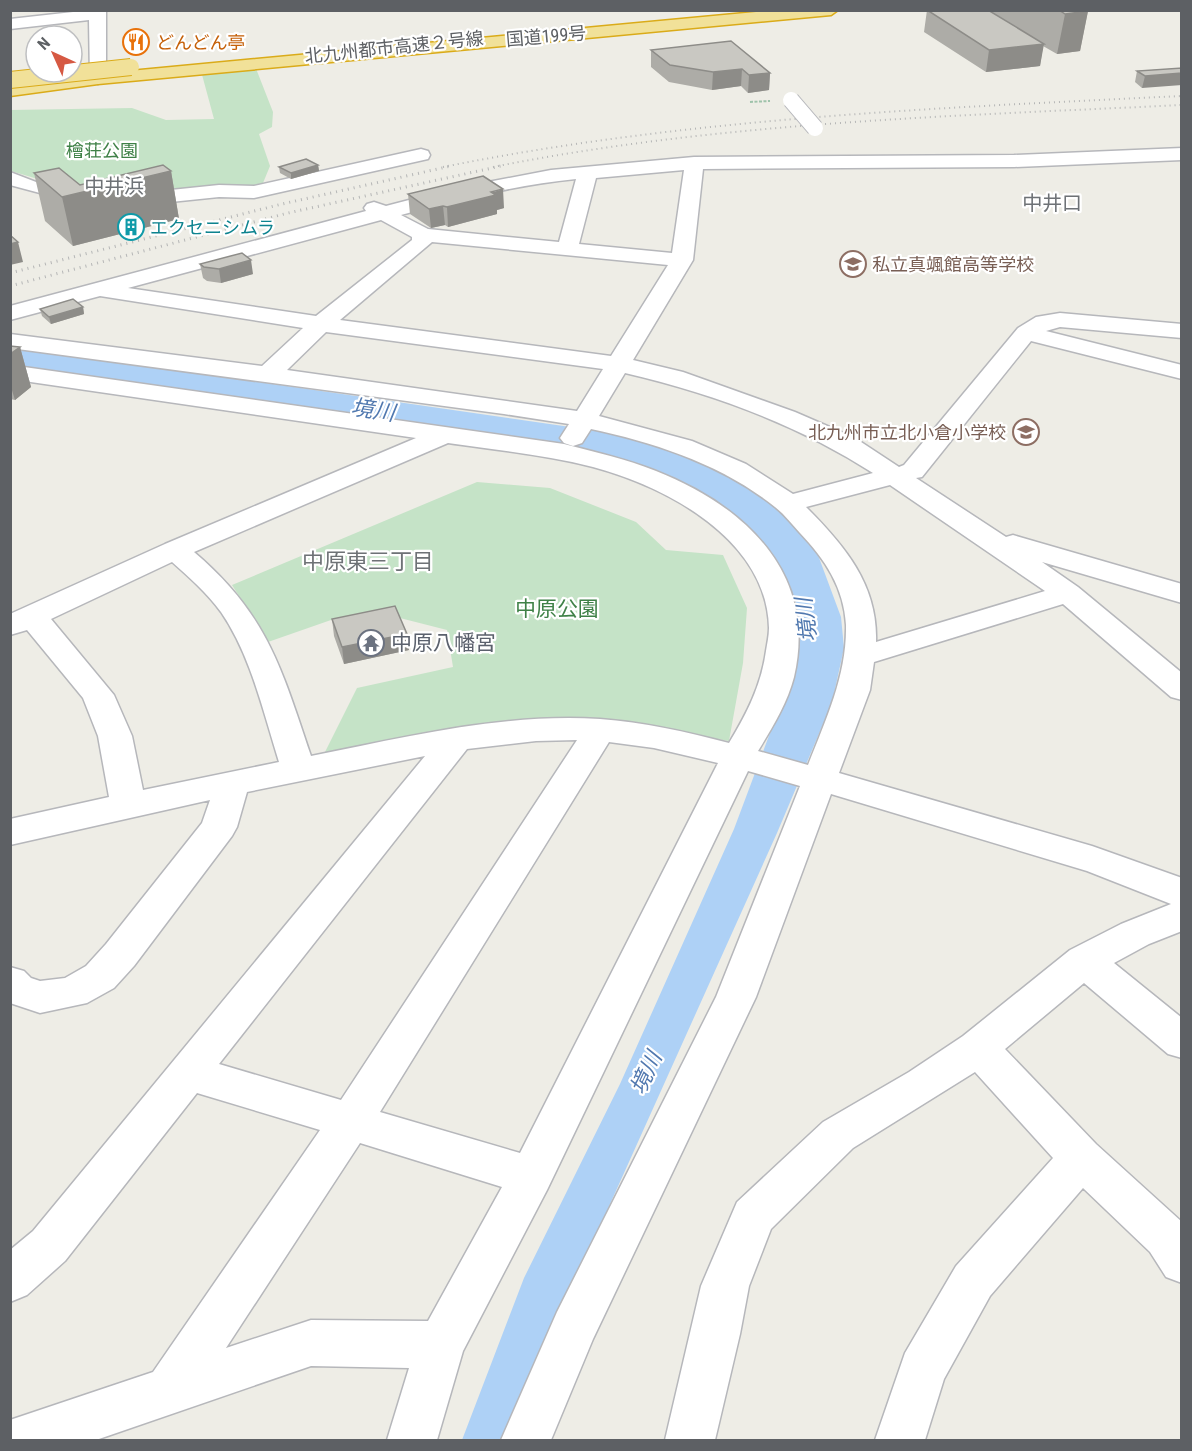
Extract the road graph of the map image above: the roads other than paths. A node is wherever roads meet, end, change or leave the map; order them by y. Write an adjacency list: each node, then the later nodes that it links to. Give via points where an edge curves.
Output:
1 (676, 10): 4 (highway, 国道199号)
2 (723, 10): 9 (highway, 北九州都市高速２号線)
3 (831, 10): 5 (highway, 国道199号)
4 (658, 12): 7 (highway); 12 (highway, 国道199号)
5 (781, 12): 9 (highway, 北九州都市高速２号線); 12 (highway, 国道199号)
6 (98, 13): 8 (street); 12 (street)
7 (599, 16)
8 (10, 24)
9 (134, 65): 10 (highway); 13 (highway, 北九州都市高速２号線, bridge); 14 (highway, 北九州都市高速２号線)
10 (84, 67)
11 (84, 69): 12 (highway, 国道199号)
12 (98, 72): 14 (highway, 国道199号)
13 (10, 77)
14 (10, 88)
15 (791, 100): 16 (street, bridge)
16 (815, 129)
17 (1182, 147): 23 (street, via 1007,154 767,154 642,159 493,178)
18 (1182, 154): 20 (street, via 991,162)
19 (421, 155): 22 (street, via 254,192 224,190 108,200 57,194)
20 (694, 162): 21 (street); 26 (street)
21 (585, 172): 23 (street, via 502,184); 25 (street)
22 (10, 178)
23 (379, 210): 24 (street); 27 (street); 28 (street)
24 (423, 235): 25 (street); 30 (street, via 422,242)
25 (567, 249): 26 (street)
26 (682, 260): 34 (street)
27 (97, 290): 29 (street); 30 (street)
28 (10, 304)
29 (10, 313)
30 (321, 324): 34 (street); 37 (street)
31 (1182, 331): 32 (street, via 1060,320 1044,322)
32 (1026, 333): 36 (street); 41 (street, via 913,471)
33 (10, 341): 37 (street)
34 (619, 364): 38 (street); 41 (street, via 674,377 786,417 846,444)
35 (10, 372): 39 (street)
36 (1182, 372)
37 (268, 374): 38 (street)
38 (583, 422): 40 (street); 42 (street, via 637,431 717,459)
39 (443, 436): 40 (street); 44 (street)
40 (565, 450): 52 (street, via 668,484 741,534 765,564 780,598 784,637 779,675)
41 (894, 478): 42 (street); 43 (street)
42 (788, 504): 48 (street, via 812,526 852,583 860,615)
43 (986, 536): 45 (street); 46 (street)
44 (175, 550): 47 (street); 53 (street, via 233,608 254,642)
45 (1068, 593): 48 (street, via 882,651); 49 (street)
46 (1182, 594)
47 (21, 621): 56 (street, via 98,695 115,736)
48 (860, 654): 54 (street, via 854,690)
49 (1182, 690)
50 (600, 730): 51 (street, via 524,731); 52 (street); 65 (street)
51 (457, 739): 53 (street); 64 (street)
52 (743, 759): 54 (street); 67 (street)
53 (299, 770): 55 (street)
54 (814, 778): 58 (street, via 884,795 1080,856); 74 (street, via 736,997 574,1328)
55 (232, 783): 56 (street); 61 (street, via 219,827 100,977 73,992 39,997 17,990)
56 (128, 805): 57 (street)
57 (10, 832)
58 (1182, 894)
59 (1182, 915): 60 (street)
60 (1084, 961): 62 (street); 63 (street)
61 (10, 982)
62 (1182, 1042)
63 (978, 1048): 66 (street); 75 (street, via 838,1135 753,1216 724,1286)
64 (190, 1073): 65 (street); 69 (street, via 49,1246)
65 (350, 1122): 67 (street); 71 (street)
66 (1081, 1158): 68 (street, via 1166,1238); 76 (street, via 973,1281 922,1370)
67 (531, 1176): 70 (street)
68 (1182, 1262)
69 (10, 1280)
70 (441, 1345): 71 (street, via 311,1342); 73 (street)
71 (169, 1391): 72 (street)
72 (24, 1440)
73 (412, 1440)
74 (526, 1440)
75 (690, 1440)
76 (900, 1440)

